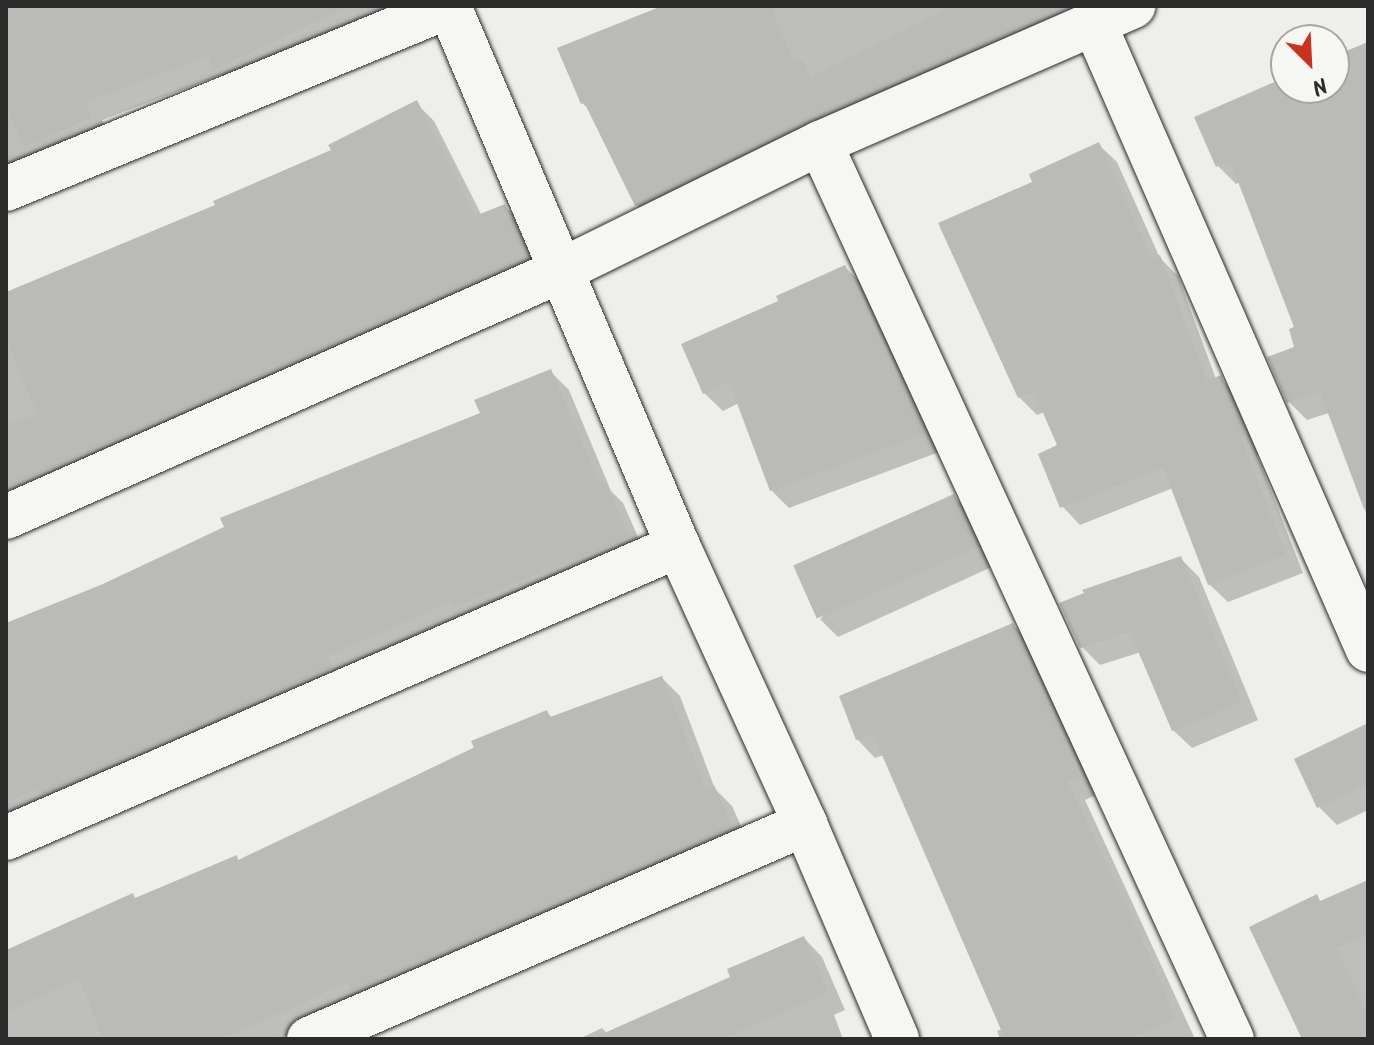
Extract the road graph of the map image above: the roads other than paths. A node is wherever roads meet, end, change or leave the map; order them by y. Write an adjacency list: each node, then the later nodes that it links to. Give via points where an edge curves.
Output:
1 (449, 6): 5 (street); 6 (street)
2 (1133, 6): 3 (street)
3 (1094, 23): 4 (street); 9 (street)
4 (820, 143): 6 (street); 14 (street)
5 (6, 189)
6 (560, 271): 7 (street); 8 (street)
7 (6, 517)
8 (678, 546): 10 (street); 11 (street)
9 (1368, 650)
10 (805, 824): 12 (street); 13 (street)
11 (6, 838)
12 (309, 1039)
13 (897, 1039)
14 (1232, 1039)

